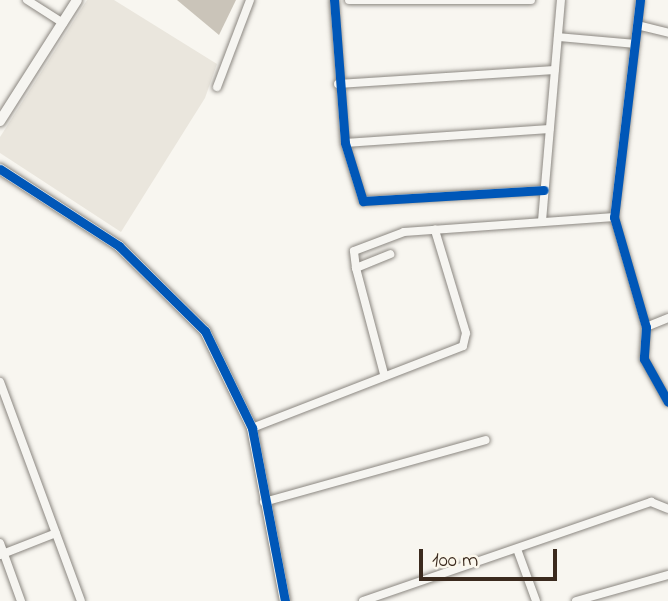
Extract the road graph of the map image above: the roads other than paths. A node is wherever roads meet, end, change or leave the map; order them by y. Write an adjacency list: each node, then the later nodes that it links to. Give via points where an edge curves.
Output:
1 (26, 0): 11 (street)
2 (77, 0): 11 (street)
3 (250, 0): 18 (street)
4 (334, 0): 17 (street)
5 (349, 0): 10 (street)
6 (531, 0): 9 (street)
7 (561, 0): 14 (street)
8 (640, 0): 12 (street)
9 (497, 1): 10 (street)
10 (428, 2)
11 (62, 23): 19 (street)
12 (637, 25): 13 (street); 15 (street)
13 (668, 33)
14 (558, 37): 15 (street); 16 (street)
15 (635, 44): 24 (street)
16 (555, 69): 17 (street); 20 (street)
17 (338, 84): 21 (street)
18 (217, 87)
19 (0, 121)
20 (550, 129): 21 (street); 23 (street)
21 (345, 143): 23 (street, via 360,197 367,202)
22 (0, 169): 34 (street, via 162,282 205,331)
23 (544, 190): 25 (street)
24 (614, 217): 25 (street); 30 (street)
25 (542, 221): 26 (street)
26 (435, 230): 28 (street, via 404,232 361,247 352,259); 31 (street, via 466,340)
27 (390, 254): 28 (street)
28 (356, 268): 31 (street)
29 (668, 318): 30 (street)
30 (646, 327): 33 (street, via 644,359)
31 (384, 374): 34 (street)
32 (0, 382): 38 (street)
33 (668, 402)
34 (251, 428): 36 (street)
35 (486, 440): 36 (street)
36 (264, 502): 45 (street)
37 (668, 509): 40 (street, via 651,502)
38 (56, 533): 41 (street); 44 (street)
39 (0, 544): 41 (street)
40 (517, 549): 46 (street); 47 (street)
41 (2, 555): 43 (street)
42 (668, 575): 48 (street)
43 (21, 601)
44 (81, 601)
45 (285, 601)
46 (363, 601)
47 (536, 601)
48 (576, 601)

